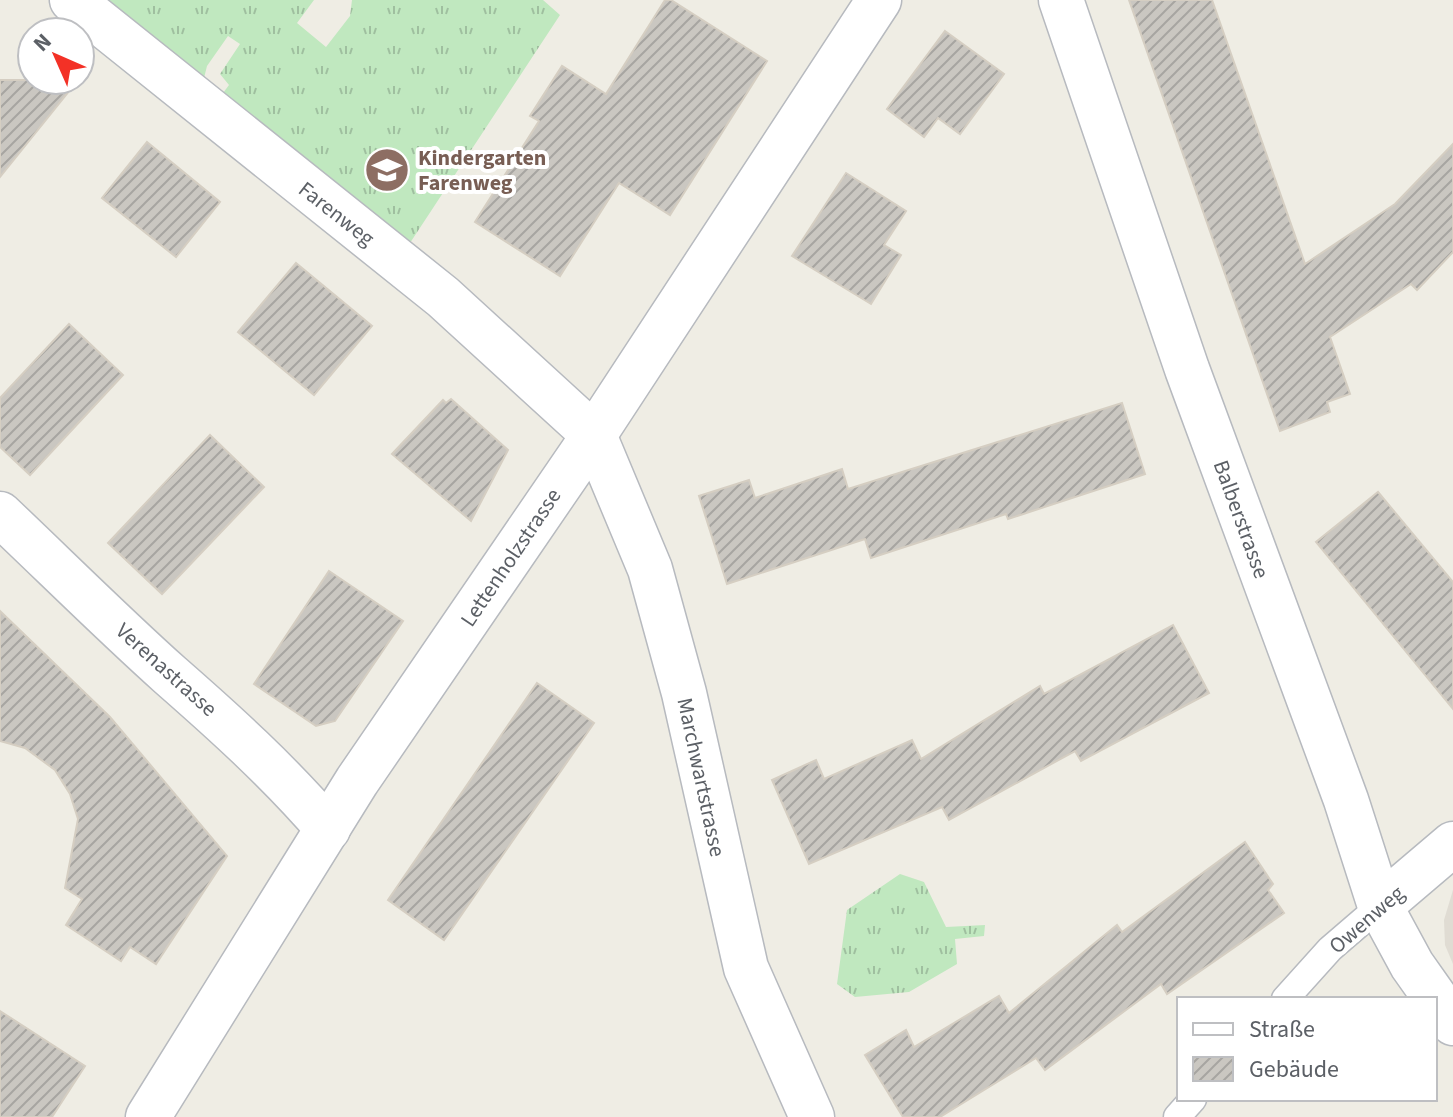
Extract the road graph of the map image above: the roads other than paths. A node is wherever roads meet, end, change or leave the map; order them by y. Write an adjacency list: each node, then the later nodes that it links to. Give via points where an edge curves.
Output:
1 (72, 0): 4 (street, Farenweg, via 443,297)
2 (879, 0): 4 (street, Lettenholzstrasse)
3 (1061, 0): 8 (street, Balberstrasse)
4 (594, 435): 6 (street, Lettenholzstrasse); 15 (street, Marchwartstrasse, via 650,569 684,693 746,968)
5 (0, 514): 6 (street, Verenastrasse, via 215,711)
6 (328, 829): 14 (street, Lettenholzstrasse)
7 (1453, 844): 8 (street, Owenweg)
8 (1380, 906): 9 (lane, Owenweg, via 1330,949); 10 (street, Balberstrasse)
9 (1287, 997)
10 (1435, 997)
11 (1437, 1000): 12 (street, Balberstrasse)
12 (1453, 1023)
13 (1191, 1101): 16 (lane)
14 (148, 1117)
15 (812, 1117)
16 (1177, 1117)

